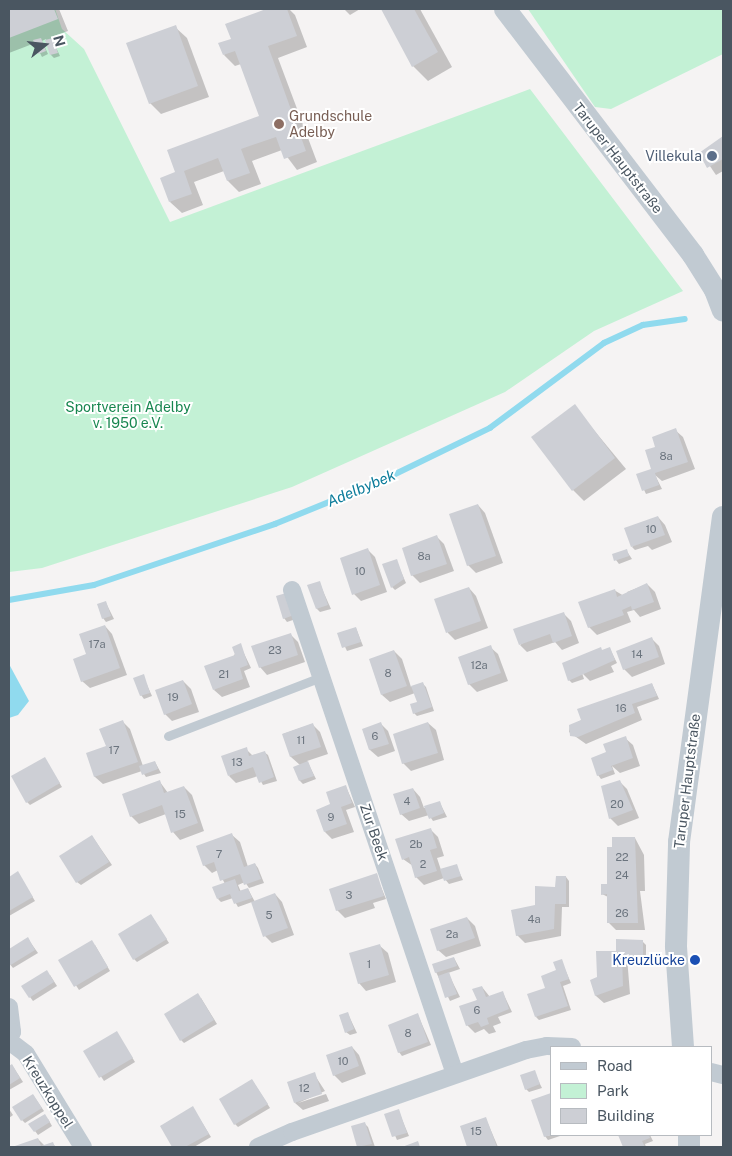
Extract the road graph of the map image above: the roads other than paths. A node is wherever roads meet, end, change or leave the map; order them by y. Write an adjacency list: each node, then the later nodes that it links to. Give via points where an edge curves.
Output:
1 (505, 9): 2 (street, Taruper Hauptstraße, via 693,255 715,290)
2 (723, 311)
3 (723, 517): 5 (street, Taruper Hauptstraße)
4 (292, 590): 6 (street, Zur Beek)
5 (716, 613): 11 (street, Taruper Hauptstraße, via 679,842 676,946)
6 (321, 677): 7 (lane); 12 (street, Zur Beek)
7 (168, 736)
8 (9, 1007): 9 (street, via 12,1032)
9 (9, 1039): 13 (street, Kreuzkoppel, via 26,1054)
10 (550, 1046): 12 (street, via 526,1050)
11 (683, 1046)
12 (455, 1074): 14 (street)
13 (83, 1147)
14 (258, 1147)

